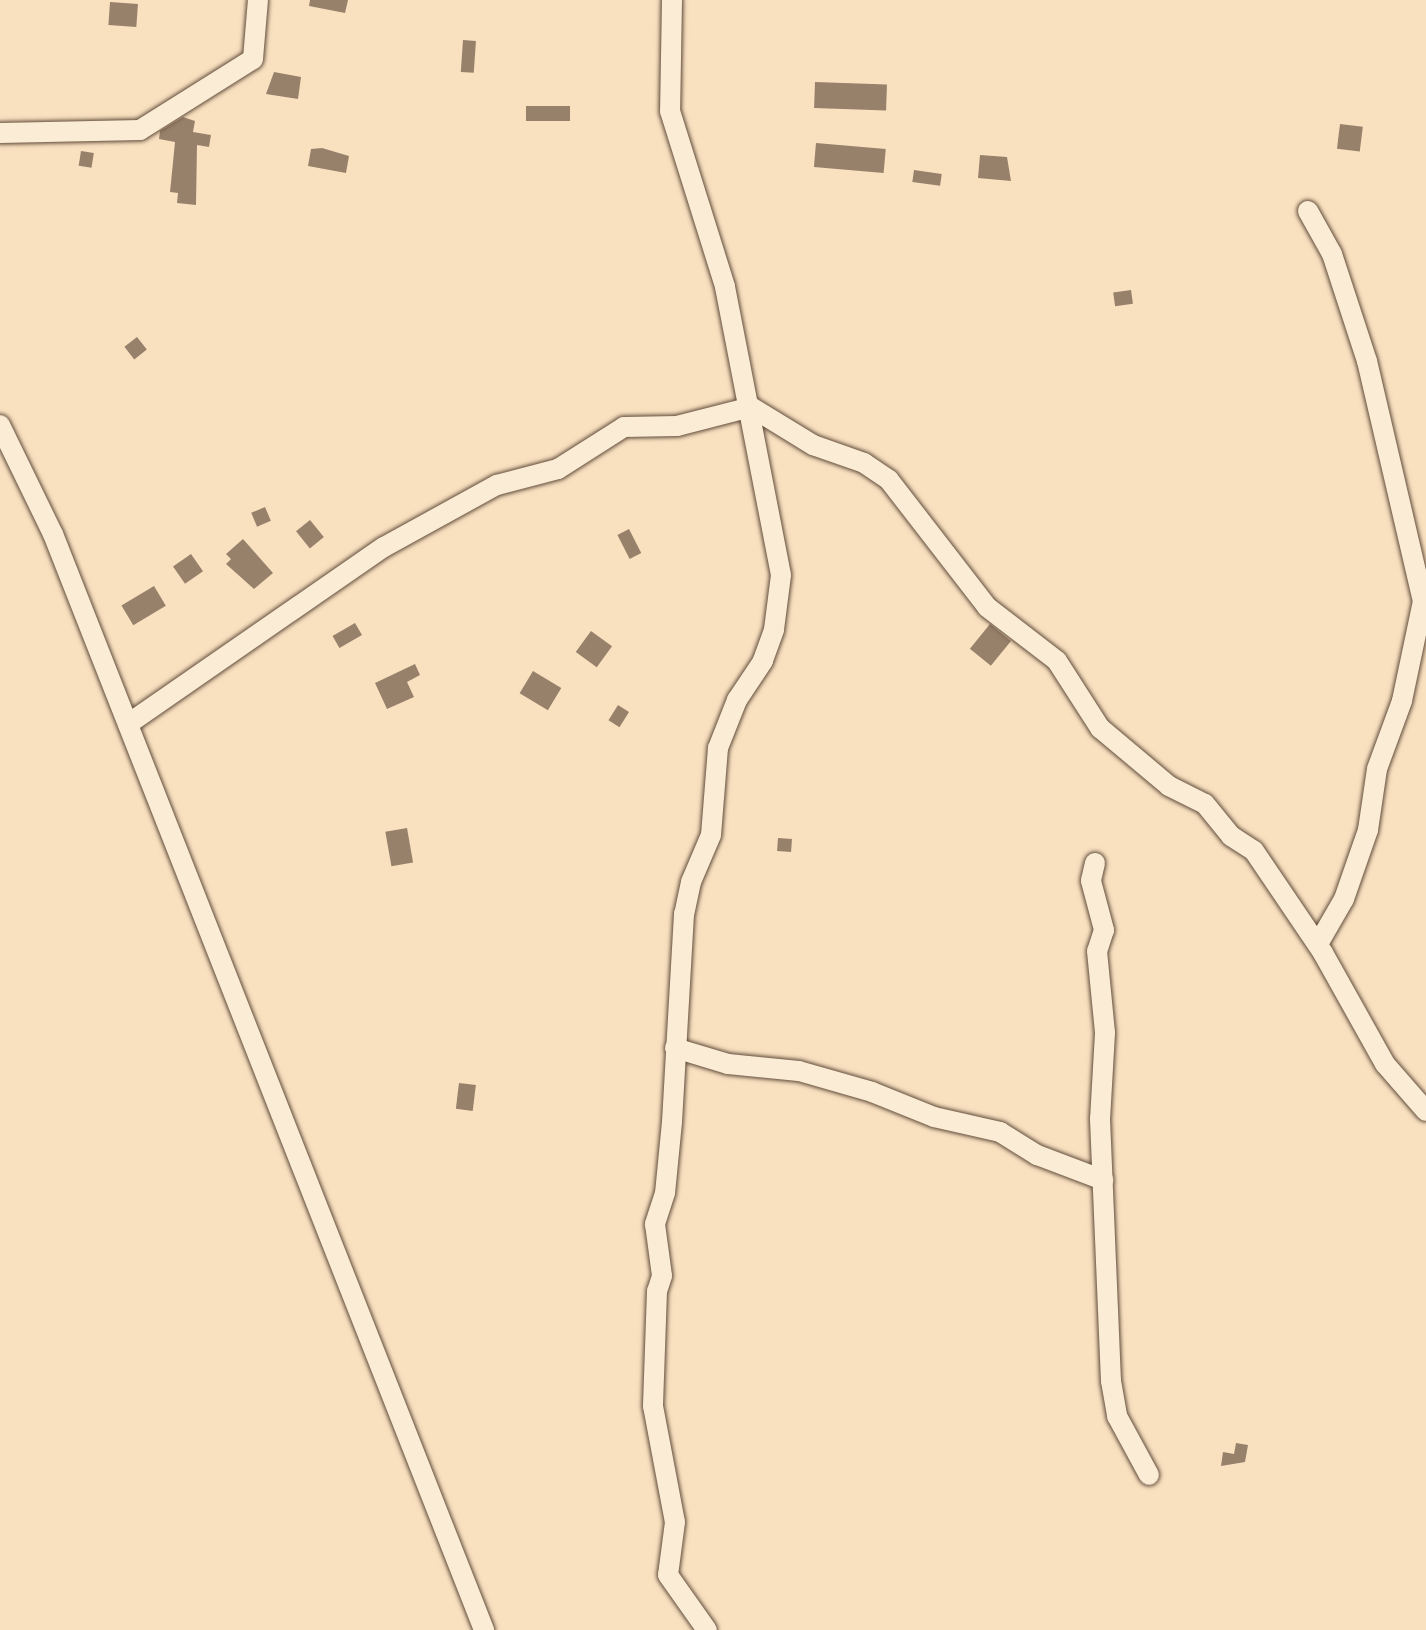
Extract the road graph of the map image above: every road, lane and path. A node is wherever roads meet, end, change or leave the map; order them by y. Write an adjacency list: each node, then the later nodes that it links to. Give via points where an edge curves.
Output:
1 (258, 0): 3 (street, via 253,59 140,130)
2 (672, 0): 5 (street, via 670,111 718,262)
3 (0, 133)
4 (1308, 211): 9 (street, via 1332,254 1367,361 1424,601 1402,701 1377,769 1368,830 1344,899)
5 (751, 407): 7 (street, via 678,426 624,427 558,470 496,485 384,547); 9 (street, via 813,445 864,463 889,480 987,607 1057,662 1100,728 1169,786 1204,804 1231,836 1254,851); 10 (street, via 781,575 774,630 763,660 737,700 718,748 711,835 690,882 684,914)
6 (0, 425): 7 (street, via 53,534)
7 (128, 724): 14 (street)
8 (1095, 863): 12 (street, via 1091,881 1104,930 1097,951 1105,1033)
9 (1318, 944): 11 (street, via 1384,1064)
10 (675, 1048): 12 (street, via 728,1064 799,1071 872,1092 934,1117 1000,1132 1037,1155); 15 (street, via 665,1193 655,1224 662,1276 657,1291 653,1406 675,1522 668,1575)
11 (1426, 1111)
12 (1102, 1180): 13 (street, via 1112,1381 1118,1416)
13 (1149, 1475)
14 (484, 1630)
15 (707, 1630)

